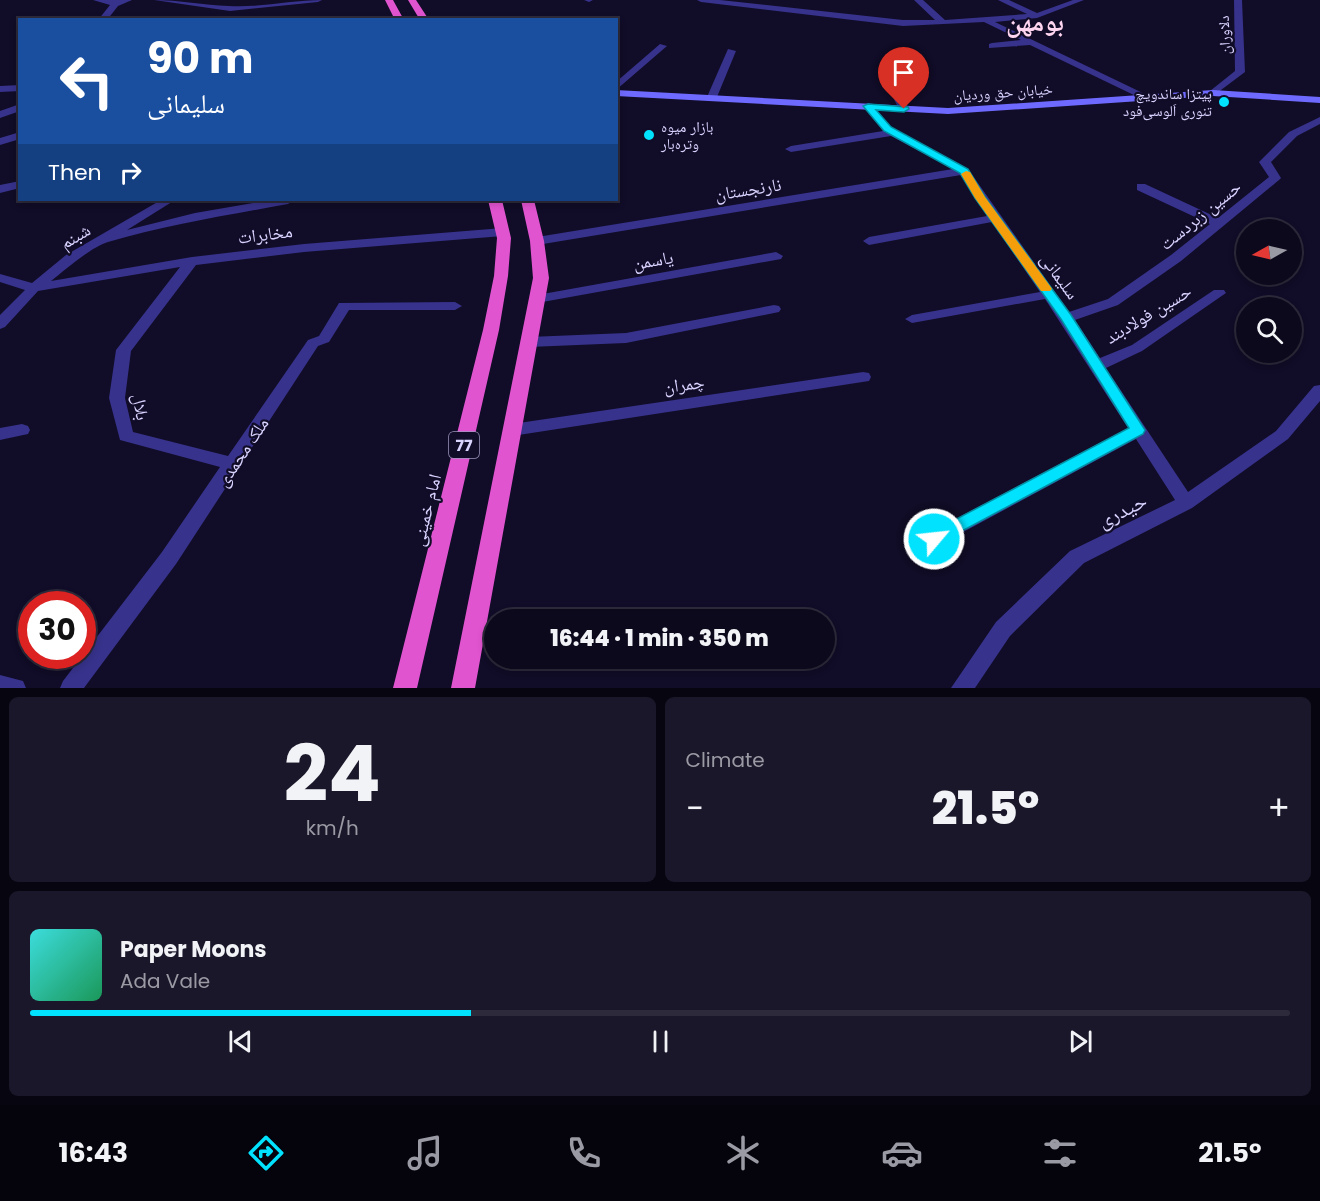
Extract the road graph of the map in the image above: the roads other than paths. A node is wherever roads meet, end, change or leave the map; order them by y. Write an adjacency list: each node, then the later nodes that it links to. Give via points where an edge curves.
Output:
1 (97, 0): 12 (street)
2 (128, 0): 12 (street)
3 (158, 0): 4 (street, via 230,9)
4 (318, 0)
5 (389, 0): 15 (highway)
6 (412, 0): 16 (highway)
7 (701, 0): 18 (street, via 863,20)
8 (918, 0): 18 (street)
9 (1002, 0): 13 (street)
10 (1080, 0): 13 (street)
11 (1238, 0): 28 (street, دلاوران, via 1240,72)
12 (115, 4): 14 (street)
13 (1037, 16): 17 (street)
14 (104, 18)
15 (399, 18)
16 (424, 18)
17 (985, 20): 18 (street); 19 (street)
18 (943, 23)
19 (1031, 42): 21 (street); 29 (street)
20 (663, 45): 24 (street)
21 (992, 46)
22 (731, 51): 30 (street)
23 (885, 64): 34 (street)
24 (618, 85)
25 (18, 88): 26 (street)
26 (0, 90)
27 (618, 93): 30 (main road, خیابان حق وردیان)
28 (1213, 93): 29 (main road, خیابان حق وردیان); 31 (main road, خیابان حق وردیان)
29 (1144, 96): 34 (main road, خیابان حق وردیان, via 991,109)
30 (712, 97): 32 (main road, خیابان حق وردیان)
31 (1320, 100)
32 (868, 106): 34 (main road, خیابان حق وردیان); 37 (street, سلیمانی)
33 (18, 108): 35 (street)
34 (904, 109)
35 (0, 115)
36 (1320, 120): 50 (street, حسین زبردست, via 1293,134 1265,162 1275,178)
37 (894, 132): 40 (street); 41 (street, سلیمانی)
38 (18, 136): 39 (street)
39 (0, 142)
40 (791, 149)
41 (964, 171): 49 (street, سلیمانی); 54 (street, نارنجستان)
42 (18, 184): 44 (street)
43 (1141, 188): 50 (street)
44 (0, 189)
45 (167, 201): 52 (street, شبنم)
46 (283, 201): 52 (street)
47 (495, 201): 51 (highway, امام خمینی / 77)
48 (527, 201): 54 (highway, 77)
49 (995, 218): 53 (street); 60 (street, سلیمانی)
50 (1218, 223): 64 (street, حسین زبردست, via 1113,302)
51 (503, 232): 56 (street, مخابرات); 81 (highway, امام خمینی / 77, via 501,276 491,330)
52 (103, 240): 58 (street, شبنم, via 71,258)
53 (869, 241)
54 (537, 242): 61 (highway, 77, via 541,278)
55 (776, 256): 61 (street, یاسمن)
56 (192, 261): 58 (street, مخابرات); 75 (street, بلال, via 124,350 117,398 126,436)
57 (0, 278): 58 (street)
58 (34, 288): 66 (street, شبنم)
59 (1219, 293): 68 (street, حسین فولادبند, via 1137,348)
60 (1050, 294): 64 (street, سلیمانی); 65 (street)
61 (537, 299): 67 (highway, 77)
62 (455, 306): 75 (street, ملک محمدی, via 345,306 324,339 314,343)
63 (774, 309): 67 (street, via 626,338)
64 (1066, 318): 68 (street, سلیمانی)
65 (912, 319)
66 (0, 324)
67 (529, 342): 72 (highway, 77)
68 (1096, 366): 73 (street, سلیمانی)
69 (863, 377): 72 (street, چمران)
70 (1320, 390): 76 (street, حیدری, via 1282,435)
71 (22, 430): 74 (street)
72 (512, 430): 82 (highway, 77)
73 (1138, 430): 76 (street, سلیمانی); 77 (street)
74 (0, 434)
75 (233, 464): 80 (street, ملک محمدی, via 169,558)
76 (1186, 503): 83 (street, حیدری, via 1077,557 1003,628)
77 (934, 539)
78 (0, 685): 79 (street)
79 (15, 688)
80 (71, 688)
81 (405, 688)
82 (463, 688)
83 (962, 688)

